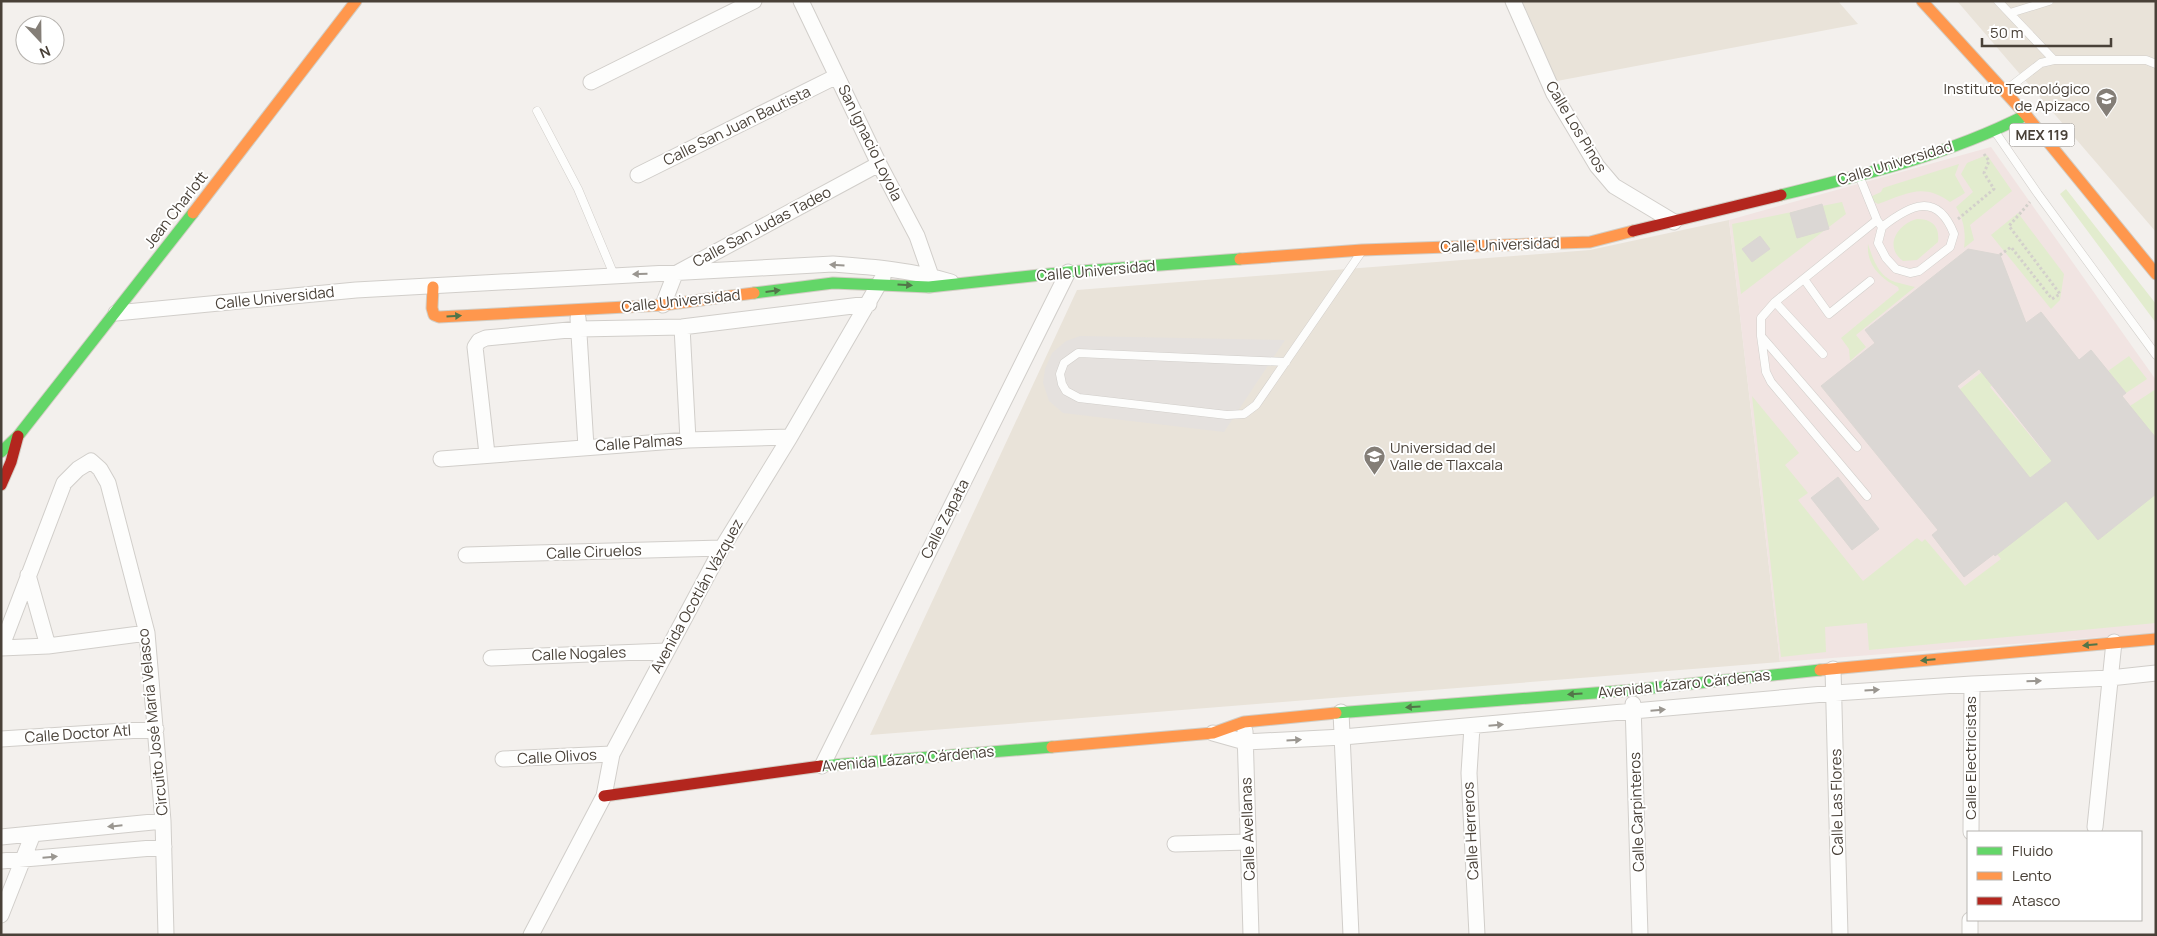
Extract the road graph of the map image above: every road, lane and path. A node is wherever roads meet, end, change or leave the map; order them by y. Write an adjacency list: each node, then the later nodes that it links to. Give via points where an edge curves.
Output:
1 (356, 1): 43 (street, Jean Charlott)
2 (754, 1): 12 (street)
3 (801, 1): 11 (street, San Ignacio Loyola)
4 (1513, 1): 23 (street, Calle Los Pinos, via 1554,94 1597,166 1614,186)
5 (1922, 1): 13 (street, MEX 119)
6 (1998, 1): 8 (lane)
7 (2050, 1): 8 (lane)
8 (2010, 13): 9 (lane)
9 (2054, 60): 10 (lane, via 2146,60); 13 (lane, via 2041,63)
10 (2156, 64)
11 (837, 76): 18 (street, San Ignacio Loyola); 19 (street, Calle San Juan Bautista)
12 (591, 82)
13 (2004, 91): 15 (street, MEX 119)
14 (537, 111): 32 (lane, via 578,189)
15 (2026, 114): 16 (street, Calle Universidad); 31 (street, MEX 119)
16 (1995, 131): 17 (street, Calle Universidad); 21 (lane)
17 (1973, 140): 20 (street, Calle Universidad); 24 (path, via 1989,161 1984,173 1994,189)
18 (878, 164): 30 (street, Calle San Judas Tadeo); 34 (street, San Ignacio Loyola, via 917,236)
19 (638, 175)
20 (1859, 176): 22 (lane); 23 (street, Calle Universidad)
21 (2038, 194): 27 (path, via 2009,226 2060,294 2052,299 2011,247); 48 (lane)
22 (1877, 220): 25 (lane); 33 (lane)
23 (1674, 222): 26 (street, Calle Universidad, via 1590,242)
24 (1950, 224): 25 (lane, via 1931,207 1918,206 1903,211); 25 (lane, via 1954,234 1950,247 1919,271 1910,273 1896,268 1886,258 1878,243)
25 (1882, 227)
26 (1362, 250): 29 (street, Calle Universidad); 49 (lane)
27 (2000, 255)
28 (886, 268): 30 (street, Calle Universidad, one-way to 30, via 832,264); 34 (street, Calle Universidad); 36 (street, Avenida Ocotlán Vázquez)
29 (1068, 272): 37 (street, Calle Universidad); 87 (street, Calle Zapata)
30 (675, 274): 32 (street, Calle Universidad, one-way to 32); 41 (street, Calle San Judas Tadeo)
31 (2156, 274)
32 (614, 275): 38 (street, Calle Universidad)
33 (1804, 279): 35 (lane, via 1829,314); 39 (lane)
34 (930, 281): 36 (street, Calle Universidad, one-way to 34); 37 (street, Calle Universidad)
35 (1870, 281)
36 (881, 283): 40 (street, Avenida Ocotlán Vázquez); 41 (street, Calle Universidad, one-way to 36, via 833,283)
37 (956, 283)
38 (433, 287): 42 (street, Calle Universidad, one-way to 42, via 432,308 434,315 439,317); 43 (street, Calle Universidad, via 356,290)
39 (1775, 302): 46 (lane, via 1761,318); 47 (lane)
40 (869, 304): 44 (street); 51 (street, Avenida Ocotlán Vázquez)
41 (663, 305): 42 (street, Calle Universidad)
42 (578, 309): 45 (street)
43 (116, 313): 50 (street, Jean Charlott)
44 (682, 327): 45 (street); 52 (street)
45 (579, 329): 53 (street); 56 (street, via 479,341 475,347)
46 (1761, 336): 54 (lane); 59 (lane, via 1766,372 1771,382)
47 (1823, 354)
48 (2156, 356)
49 (1286, 362): 49 (lane, via 1256,405 1244,414 1227,416 1079,398 1066,391 1060,374 1064,363 1078,353)
50 (18, 436): 55 (street, Jean Charlott); 58 (street, Jean Charlott)
51 (790, 438): 52 (street, Calle Palmas); 60 (street, Avenida Ocotlán Vázquez)
52 (688, 440): 53 (street, Calle Palmas)
53 (586, 447): 56 (street, Calle Palmas)
54 (1857, 447)
55 (1, 452)
56 (487, 454): 57 (street, Calle Palmas)
57 (441, 458)
58 (1, 485)
59 (1867, 496)
60 (722, 548): 61 (street, Calle Ciruelos); 68 (street, Avenida Ocotlán Vázquez)
61 (466, 555)
62 (28, 575): 63 (street, Circuito José María Velasco, via 64,483 91,461 108,484); 66 (street); 67 (street, Circuito José María Velasco)
63 (146, 633): 66 (street); 80 (street, Circuito José María Velasco)
64 (2156, 639): 65 (street, Avenida Lázaro Cárdenas)
65 (2114, 642): 70 (street, Avenida Lázaro Cárdenas, one-way to 70); 72 (street)
66 (48, 646): 67 (street)
67 (1, 648)
68 (667, 651): 69 (street, Calle Nogales); 85 (street, Avenida Ocotlán Vázquez)
69 (491, 658)
70 (1833, 668): 74 (street, Avenida Lázaro Cárdenas); 75 (street, Calle Las Flores)
71 (2156, 673): 72 (street, Avenida Lázaro Cárdenas)
72 (2110, 678): 73 (street, Avenida Lázaro Cárdenas, one-way to 72); 90 (street)
73 (1972, 684): 75 (street, Avenida Lázaro Cárdenas, one-way to 73); 91 (street, Calle Electricistas)
74 (1633, 690): 76 (street, Avenida Lázaro Cárdenas, one-way to 76); 77 (street, Calle Carpinteros)
75 (1835, 693): 77 (street, Avenida Lázaro Cárdenas, one-way to 75); 107 (street, Calle Las Flores)
76 (1342, 712): 78 (street, Avenida Lázaro Cárdenas); 82 (street)
77 (1634, 712): 79 (street, Avenida Lázaro Cárdenas, one-way to 77); 106 (street, Calle Carpinteros)
78 (1244, 722): 81 (street, Avenida Lázaro Cárdenas); 84 (street, Calle Avellanas)
79 (1472, 727): 82 (street, Avenida Lázaro Cárdenas); 105 (street, Calle Herreros, via 1468,773)
80 (156, 729): 83 (street, Calle Doctor Atl); 89 (street, Circuito José María Velasco)
81 (1213, 733): 84 (street, Avenida Lázaro Cárdenas); 87 (street, Avenida Lázaro Cárdenas)
82 (1343, 738): 84 (street, Avenida Lázaro Cárdenas, one-way to 82); 104 (street)
83 (1, 739)
84 (1245, 742): 94 (street, Calle Avellanas)
85 (612, 754): 86 (street, Calle Olivos); 88 (street, Avenida Ocotlán Vázquez)
86 (502, 759)
87 (822, 766): 88 (street, Avenida Lázaro Cárdenas)
88 (604, 796): 102 (street, Avenida Ocotlán Vázquez)
89 (163, 821): 92 (street, one-way to 92); 96 (street, Circuito José María Velasco)
90 (2095, 827)
91 (1971, 831)
92 (33, 834): 93 (street); 97 (street)
93 (1, 837)
94 (1248, 842): 95 (street); 103 (street, Calle Avellanas)
95 (1175, 844)
96 (164, 847): 97 (street, one-way to 96); 101 (street, Circuito José María Velasco)
97 (22, 860): 98 (street); 99 (street)
98 (1, 861)
99 (1, 915)
100 (1970, 921): 108 (street)
101 (166, 935)
102 (531, 935)
103 (1251, 935)
104 (1352, 935)
105 (1477, 935)
106 (1640, 935)
107 (1840, 935)
108 (1970, 935)

